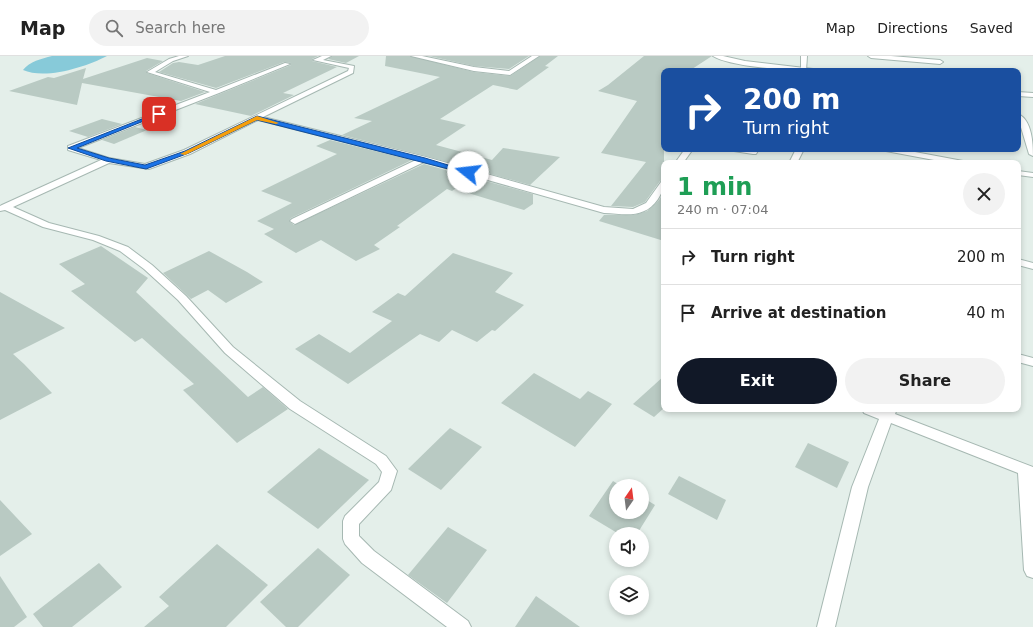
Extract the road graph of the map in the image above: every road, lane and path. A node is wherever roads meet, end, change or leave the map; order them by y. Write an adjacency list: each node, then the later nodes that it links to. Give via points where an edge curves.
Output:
1 (185, 56): 12 (street, via 171,60 150,72)
2 (328, 56): 15 (street, via 316,60 352,67 351,72)
3 (414, 56): 4 (street, via 474,69 510,73)
4 (536, 56)
5 (716, 56): 10 (street)
6 (804, 56): 11 (street)
7 (871, 56): 8 (street)
8 (940, 62)
9 (287, 64): 12 (street)
10 (787, 68)
11 (804, 68)
12 (217, 92): 20 (street, via 71,148)
13 (1021, 94): 14 (street)
14 (1033, 95)
15 (257, 118): 19 (street); 20 (street, via 187,152 146,167)
16 (1021, 120): 18 (street)
17 (902, 152): 21 (street)
18 (1033, 154)
19 (423, 159): 24 (street, via 604,210 634,212 649,205); 26 (street)
20 (108, 160): 25 (street)
21 (946, 160)
22 (1021, 173): 23 (street)
23 (1033, 175)
24 (661, 188)
25 (3, 209): 34 (street, via 46,226 96,238 124,249 182,298 229,350 295,405 381,460 390,471 386,485 351,521 351,539 368,557)
26 (295, 221)
27 (1021, 263): 28 (street)
28 (1033, 266)
29 (1021, 359): 30 (street)
30 (1033, 362)
31 (888, 413): 32 (street); 35 (street, via 860,487)
32 (1029, 472): 33 (street)
33 (1033, 570)
34 (462, 627)
35 (826, 627)

